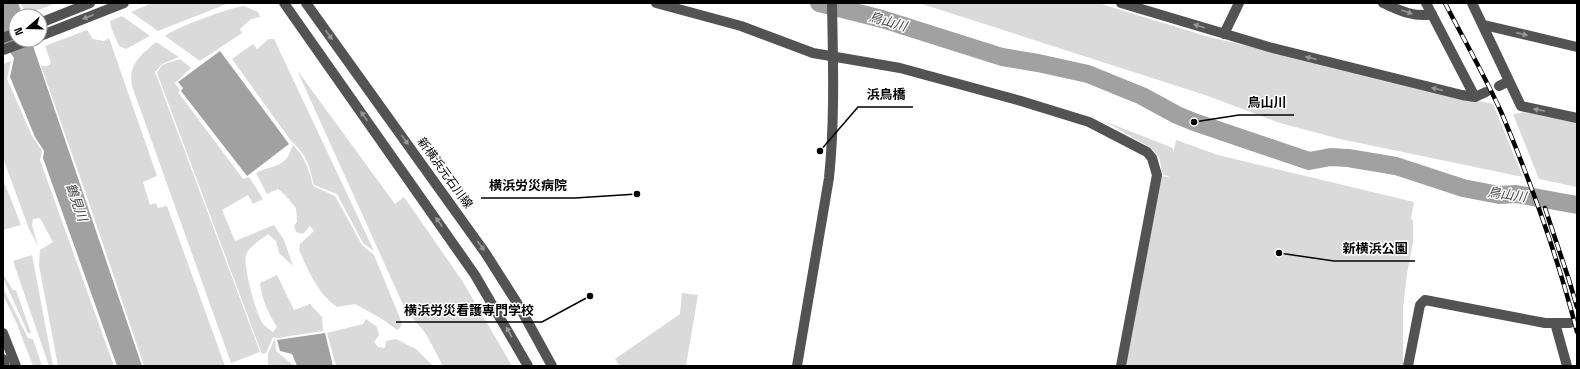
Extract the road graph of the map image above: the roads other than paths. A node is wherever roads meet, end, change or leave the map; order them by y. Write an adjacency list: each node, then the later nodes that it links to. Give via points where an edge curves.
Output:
1 (90, 3): 13 (street)
2 (124, 3): 15 (street, one-way to 15)
3 (284, 3): 30 (street, one-way to 3, via 471,269)
4 (306, 3): 31 (street, 新横浜元石川線, one-way to 31, via 486,254 519,306)
5 (656, 3): 18 (street, via 741,26 813,53)
6 (832, 3): 18 (street)
7 (1121, 3): 16 (street, one-way to 7)
8 (1239, 3): 16 (street)
9 (1383, 3): 12 (street, one-way to 12, via 1412,15)
10 (1426, 3): 12 (street)
11 (1472, 3): 14 (street)
12 (1432, 14): 22 (street)
13 (48, 20)
14 (1484, 25): 17 (street, one-way to 17); 19 (street)
15 (48, 33)
16 (1224, 34): 22 (street, one-way to 16)
17 (1577, 46)
18 (833, 57): 32 (street, via 833,131 829,178); 33 (street, via 900,68 1021,101 1089,122 1147,152 1152,158 1157,175)
19 (1509, 81): 20 (street); 23 (street, one-way to 19, via 1521,106)
20 (1499, 86)
21 (1486, 92): 22 (street)
22 (1475, 97)
23 (1577, 118)
24 (1555, 323): 25 (street); 34 (street, via 1425,300 1420,305); 35 (street)
25 (1570, 323)
26 (3, 333): 29 (street)
27 (3, 359): 28 (street)
28 (6, 366)
29 (16, 366)
30 (528, 366)
31 (552, 366)
32 (797, 366)
33 (1121, 366)
34 (1408, 366)
35 (1566, 366)

